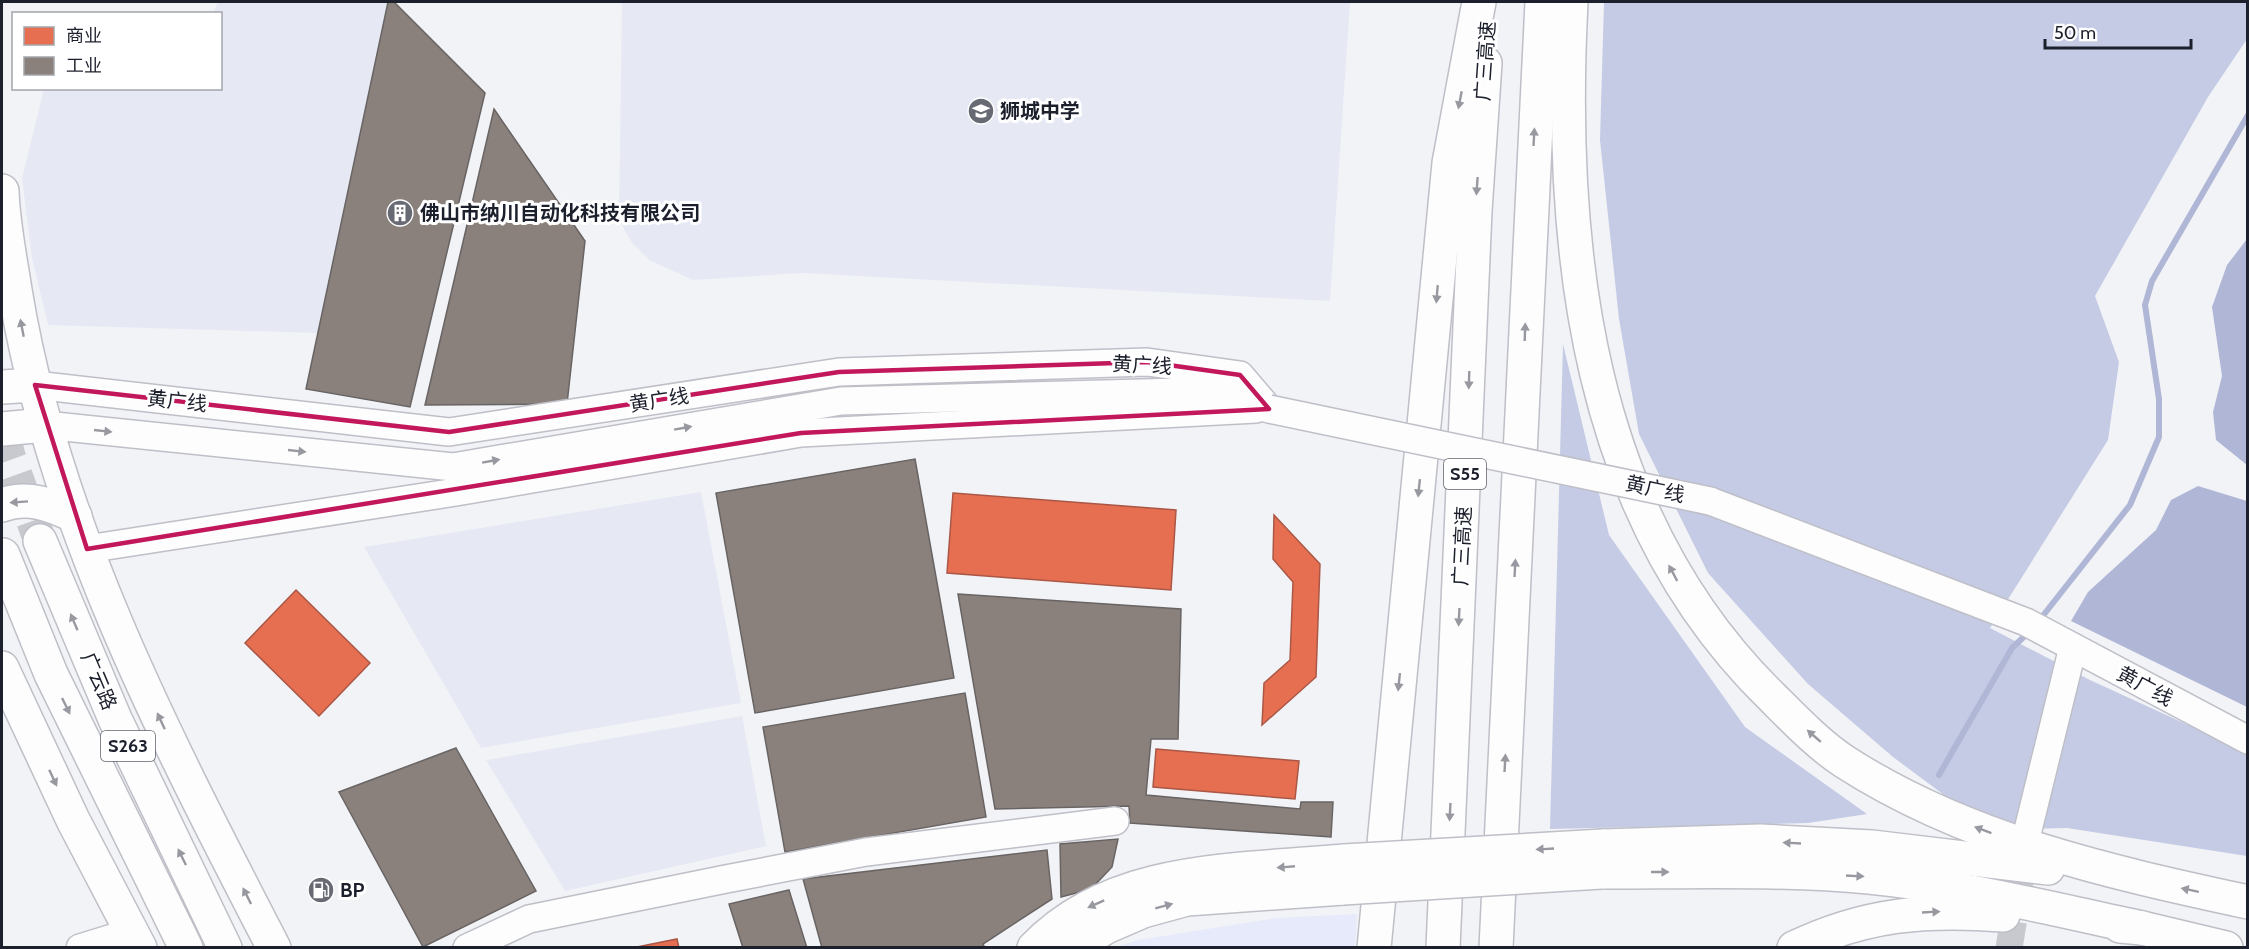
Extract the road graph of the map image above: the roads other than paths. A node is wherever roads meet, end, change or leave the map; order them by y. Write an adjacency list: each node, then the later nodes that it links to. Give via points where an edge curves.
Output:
1 (1479, 2): 35 (main road, one-way to 35, via 1449,163)
2 (1489, 2): 36 (main road, 广三高速 / S55, one-way to 36, via 1475,211)
3 (1542, 2): 37 (main road, one-way to 3)
4 (1571, 2): 24 (main road, one-way to 4, via 2020,844 1960,822 1843,760 1751,677 1680,585 1648,525 1625,469 1589,345 1577,264 1569,159)
5 (2, 191): 6 (main road, S263)
6 (6, 274): 7 (main road, S263, one-way to 6)
7 (35, 385): 8 (main road); 9 (street, 黄广线, via 449,432 839,372 1147,362 1240,375); 10 (main road, S263)
8 (2, 387)
9 (1269, 409): 10 (street, 黄广线, one-way to 9, via 453,467 841,401 1219,392); 15 (street, via 801,433); 17 (street, 黄广线, bridge, via 1710,501 2034,626)
10 (45, 425): 11 (main road); 13 (main road, S263)
11 (2, 429)
12 (2, 505): 13 (main road, one-way to 12, via 39,502)
13 (75, 516): 15 (main road, S263)
14 (40, 542): 30 (main road, 广云路 / S263, one-way to 14, via 115,719)
15 (87, 549): 31 (main road, S263, one-way to 15, via 196,797 112,615)
16 (3, 555): 29 (main road, 广云路 / S263, one-way to 29, via 51,674)
17 (2073, 647): 19 (street, 黄广线); 21 (street)
18 (2, 669): 27 (main road, one-way to 27)
19 (2247, 740)
20 (1115, 821): 32 (street, via 866,852 726,879 529,920)
21 (2027, 834)
22 (1602, 859): 23 (main road, bridge); 24 (main road, one-way to 22, via 1872,847 1760,841); 26 (main road, one-way to 26, via 1869,877 1954,888)
23 (1343, 875): 33 (main road, one-way to 33, via 1169,877 1084,910 1048,934); 34 (main road, one-way to 23, via 1106,927 1143,911 1187,899)
24 (2142, 879): 25 (main road, one-way to 24)
25 (2247, 902)
26 (2142, 928): 38 (main road, one-way to 26, via 1859,922 1897,914 1941,912); 39 (main road)
27 (136, 940): 28 (street)
28 (80, 948)
29 (186, 948)
30 (225, 948)
31 (274, 948)
32 (466, 948)
33 (1035, 948)
34 (1073, 948)
35 (1374, 948)
36 (1443, 948)
37 (1496, 948)
38 (1794, 948)
39 (2226, 948)

